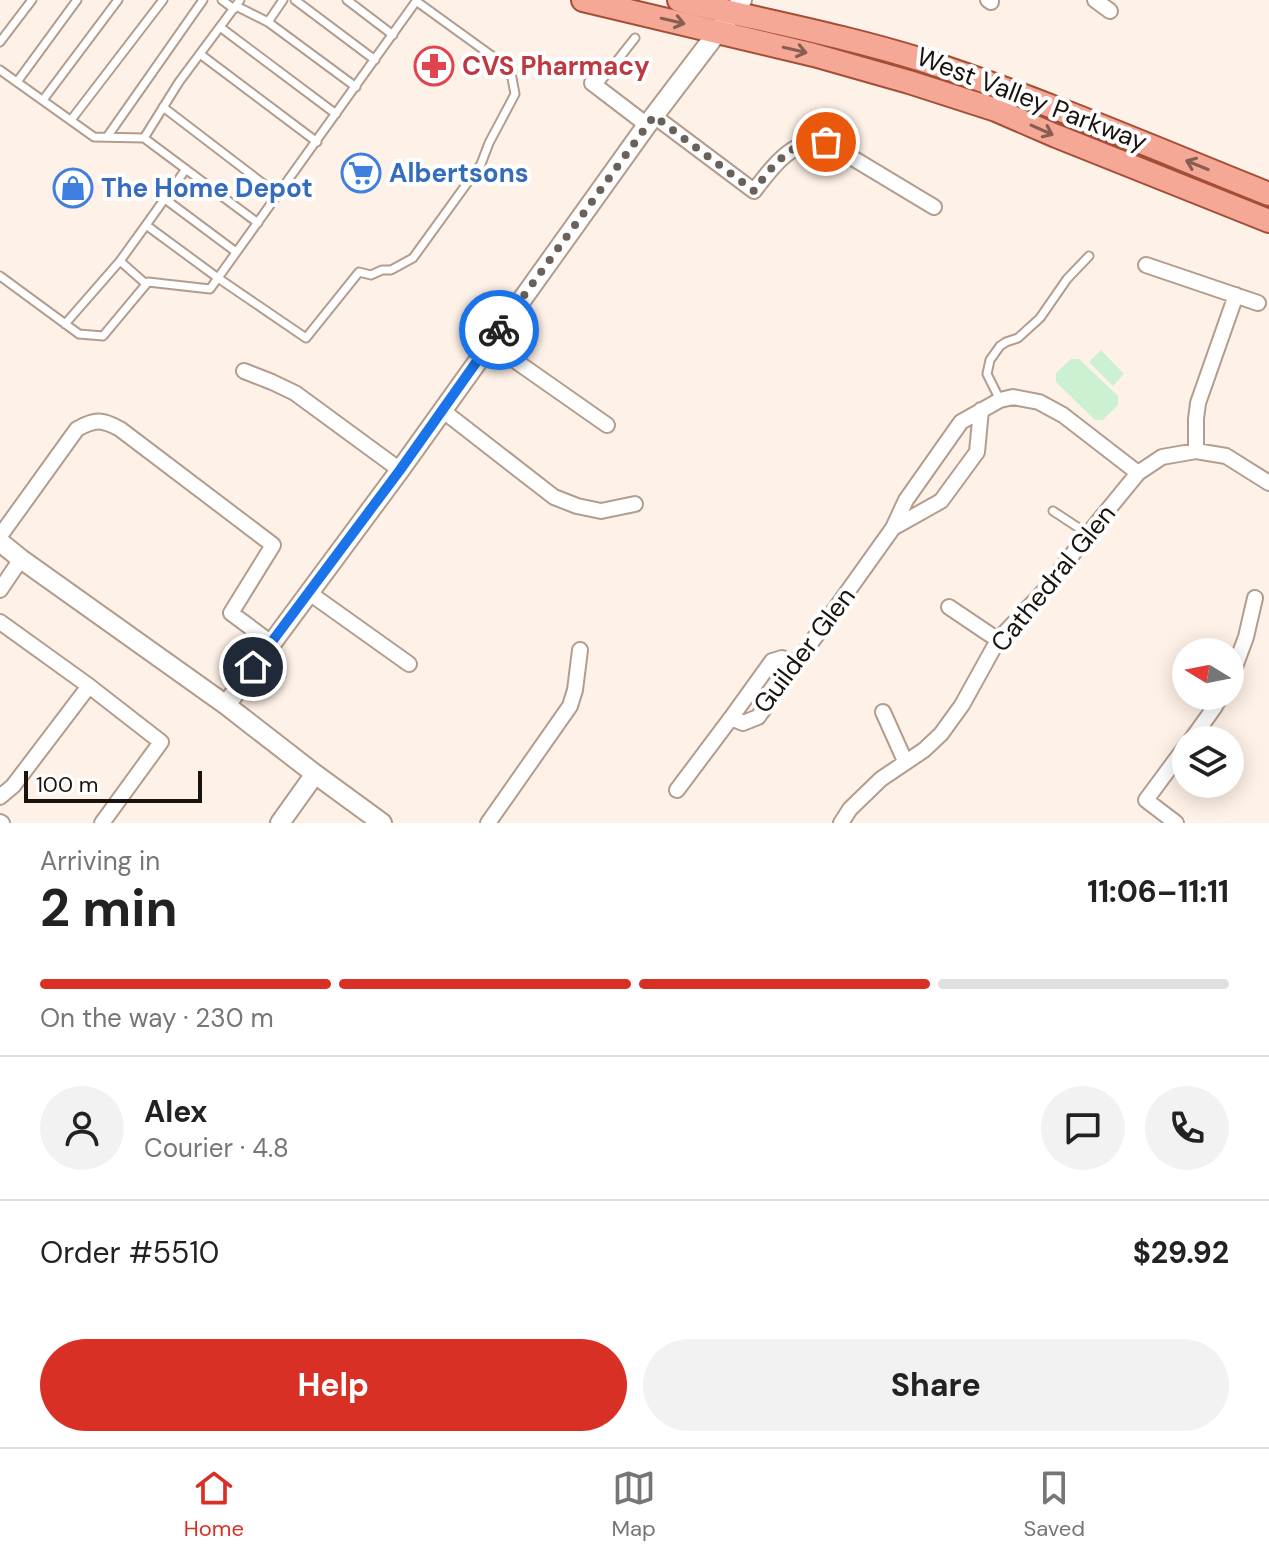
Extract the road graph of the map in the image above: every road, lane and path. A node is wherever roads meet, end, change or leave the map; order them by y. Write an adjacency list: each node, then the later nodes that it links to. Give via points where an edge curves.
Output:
1 (32, 0): 23 (lane)
2 (77, 0): 27 (lane)
3 (118, 0): 30 (lane)
4 (163, 0): 33 (lane)
5 (203, 0): 35 (lane)
6 (222, 0): 15 (lane)
7 (283, 0): 18 (lane)
8 (295, 0): 25 (lane)
9 (347, 0): 21 (lane)
10 (405, 0): 14 (lane)
11 (583, 0): 20 (main road, West Valley Parkway, one-way to 20)
12 (679, 0): 16 (main road, West Valley Parkway)
13 (1095, 0): 17 (street)
14 (415, 2): 21 (lane); 51 (lane, via 499,61 512,78 515,94 481,164 413,258 391,270 359,272 306,338)
15 (237, 5): 18 (lane); 19 (lane)
16 (738, 6): 20 (street); 39 (main road, West Valley Parkway, one-way to 16, via 988,83)
17 (1110, 11)
18 (268, 22): 29 (lane)
19 (220, 27): 24 (lane); 32 (lane)
20 (719, 32): 34 (street); 43 (main road, West Valley Parkway, one-way to 43, via 996,110)
21 (393, 35): 25 (lane)
22 (635, 38): 28 (lane)
23 (0, 42)
24 (200, 54): 31 (lane); 37 (lane)
25 (375, 60): 29 (lane)
26 (0, 70): 27 (lane)
27 (17, 82): 30 (lane)
28 (594, 85): 34 (street)
29 (356, 87): 32 (lane)
30 (43, 100): 33 (lane)
31 (163, 107): 36 (lane); 40 (lane)
32 (336, 114): 37 (lane)
33 (71, 120): 35 (lane, via 94,137)
34 (650, 121): 42 (street, via 754,191 795,146 816,140); 56 (street)
35 (107, 137): 36 (lane)
36 (144, 138): 38 (lane)
37 (317, 142): 40 (lane)
38 (186, 169): 41 (lane); 44 (lane)
39 (1269, 194)
40 (278, 195): 44 (lane)
41 (165, 199): 45 (lane); 46 (lane)
42 (934, 207)
43 (1269, 221)
44 (258, 223): 46 (lane)
45 (146, 225): 48 (lane); 51 (lane)
46 (236, 252): 51 (lane)
47 (1089, 256): 58 (lane, via 1040,318 992,355 987,374)
48 (120, 261): 52 (lane); 55 (lane)
49 (1146, 265): 53 (street)
50 (0, 276): 55 (lane)
51 (218, 278): 52 (lane, via 210,289)
52 (146, 284): 55 (lane, via 103,336 79,334)
53 (1236, 295): 54 (street); 62 (street, via 1198,403)
54 (1258, 303)
55 (65, 324)
56 (490, 343): 59 (street); 61 (street)
57 (244, 371): 63 (street, via 295,393)
58 (1000, 400): 60 (street, Guilder Glen); 64 (street, via 1039,402)
59 (442, 410): 63 (street); 66 (street, via 554,497 601,511)
60 (981, 410): 68 (street, Guilder Glen, via 961,422 906,500); 68 (street, Guilder Glen, via 977,452 941,501)
61 (607, 425)
62 (1196, 451): 64 (street, Cathedral Glen, via 1162,457); 65 (street, Cathedral Glen, via 1226,456)
63 (400, 470): 73 (street)
64 (1138, 473): 69 (street, Cathedral Glen)
65 (1269, 483)
66 (635, 504)
67 (1053, 511): 69 (lane)
68 (893, 528): 82 (street, Guilder Glen)
69 (1088, 534): 77 (street, Cathedral Glen)
70 (0, 539): 71 (street); 78 (street, via 77,429 91,421 108,423 273,545 231,613)
71 (21, 559): 72 (street); 84 (street)
72 (0, 590)
73 (308, 592): 78 (street); 81 (street)
74 (1255, 598): 79 (street)
75 (949, 607): 77 (street)
76 (0, 622): 83 (street)
77 (998, 640): 87 (street, Cathedral Glen, via 941,734)
78 (270, 642): 84 (street)
79 (1244, 642)
80 (580, 650): 95 (street, via 570,706)
81 (409, 664)
82 (797, 664): 86 (street, Guilder Glen, via 758,717 743,723); 86 (street, via 782,658 772,661)
83 (89, 686): 91 (street); 92 (street, via 161,742)
84 (226, 705): 89 (street)
85 (883, 712): 87 (street)
86 (731, 718): 90 (street, Guilder Glen)
87 (905, 761): 96 (street, Cathedral Glen)
88 (1172, 765): 97 (street, via 1146,800)
89 (315, 774): 93 (street); 94 (street)
90 (677, 790)
91 (0, 797)
92 (102, 823)
93 (280, 823)
94 (382, 823)
95 (488, 823)
96 (841, 823)
97 (1176, 823)

